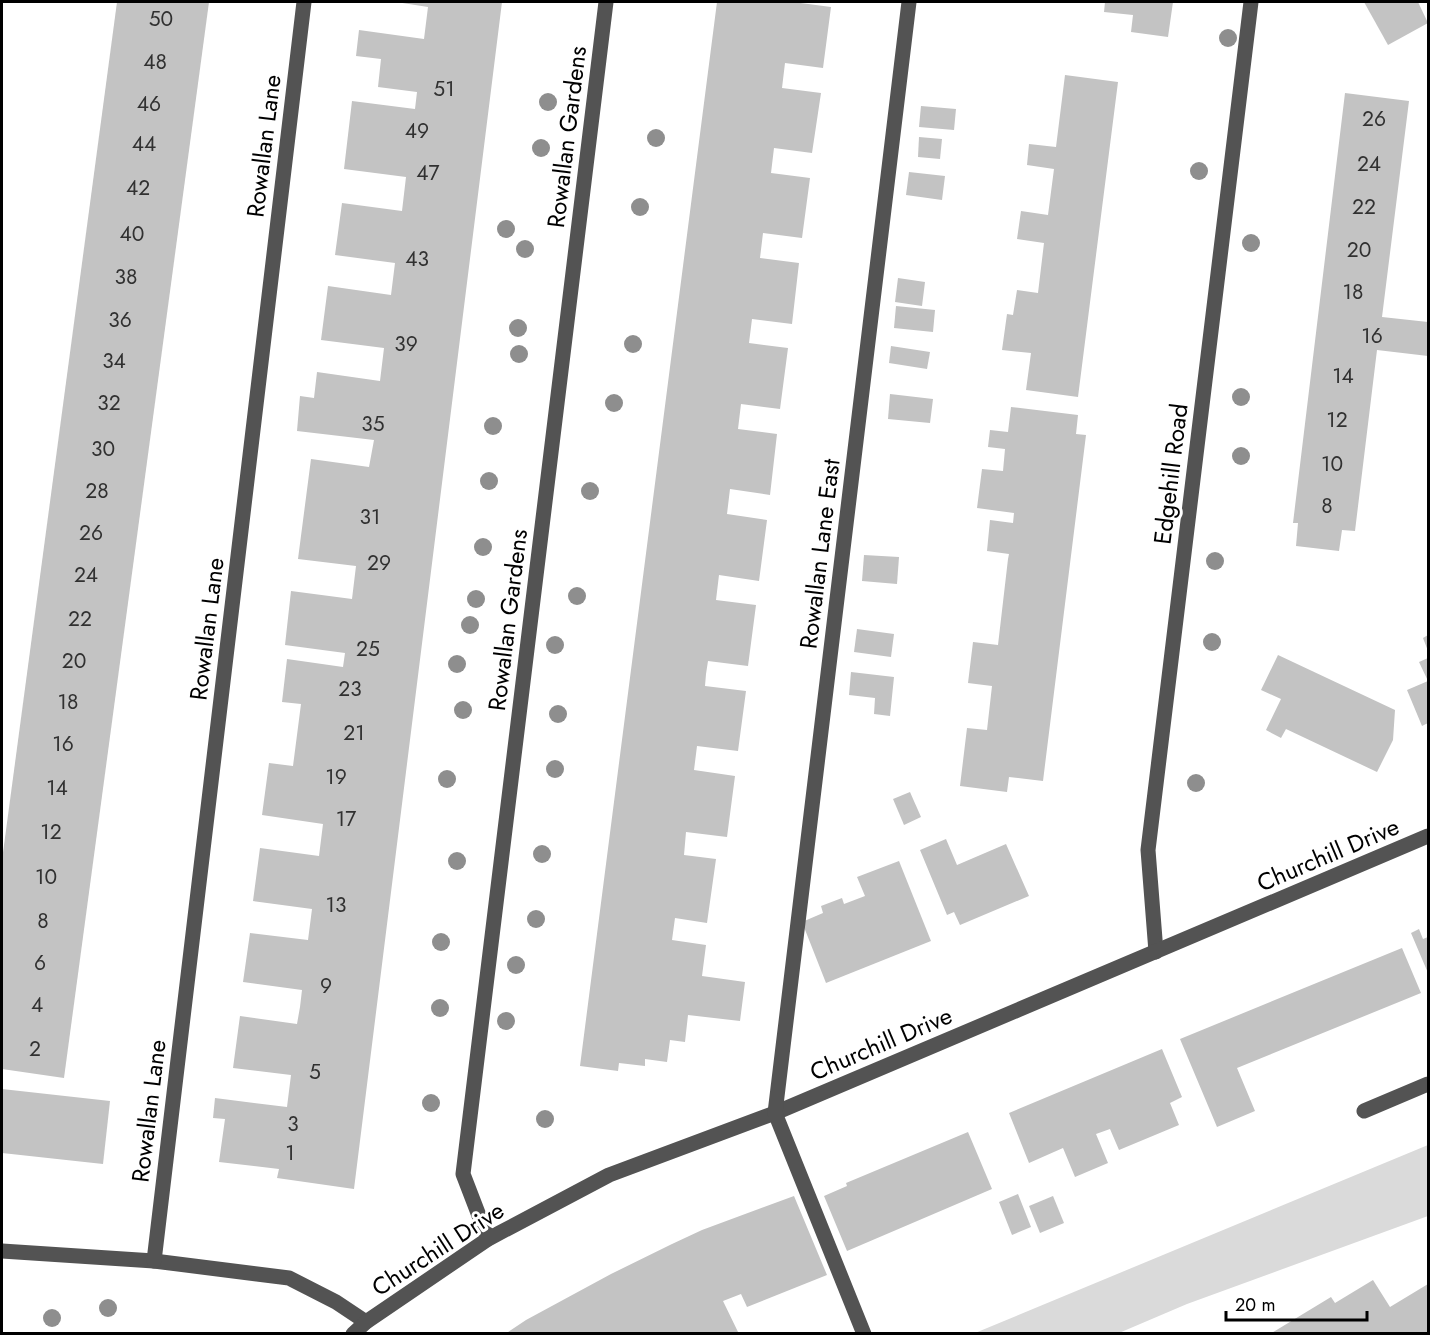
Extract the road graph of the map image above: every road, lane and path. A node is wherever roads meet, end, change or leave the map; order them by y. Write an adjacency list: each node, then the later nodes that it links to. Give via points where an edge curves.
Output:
1 (304, 2): 12 (street, Rowallan Lane)
2 (606, 2): 10 (street, Rowallan Gardens, via 463,1174)
3 (909, 2): 9 (street, Rowallan Lane East)
4 (1251, 2): 6 (street, Edgehill Road, via 1148,850)
5 (1428, 836): 6 (street, Churchill Drive)
6 (1156, 952): 9 (street, Churchill Drive)
7 (1428, 1084): 8 (street)
8 (1364, 1111)
9 (775, 1113): 10 (street, Churchill Drive, via 609,1175); 15 (street)
10 (488, 1239): 13 (street, Churchill Drive)
11 (2, 1251): 12 (street, Churchill Drive)
12 (154, 1261): 13 (street, Churchill Drive, via 289,1278)
13 (366, 1322): 14 (street, Churchill Drive)
14 (353, 1334)
15 (864, 1334)

